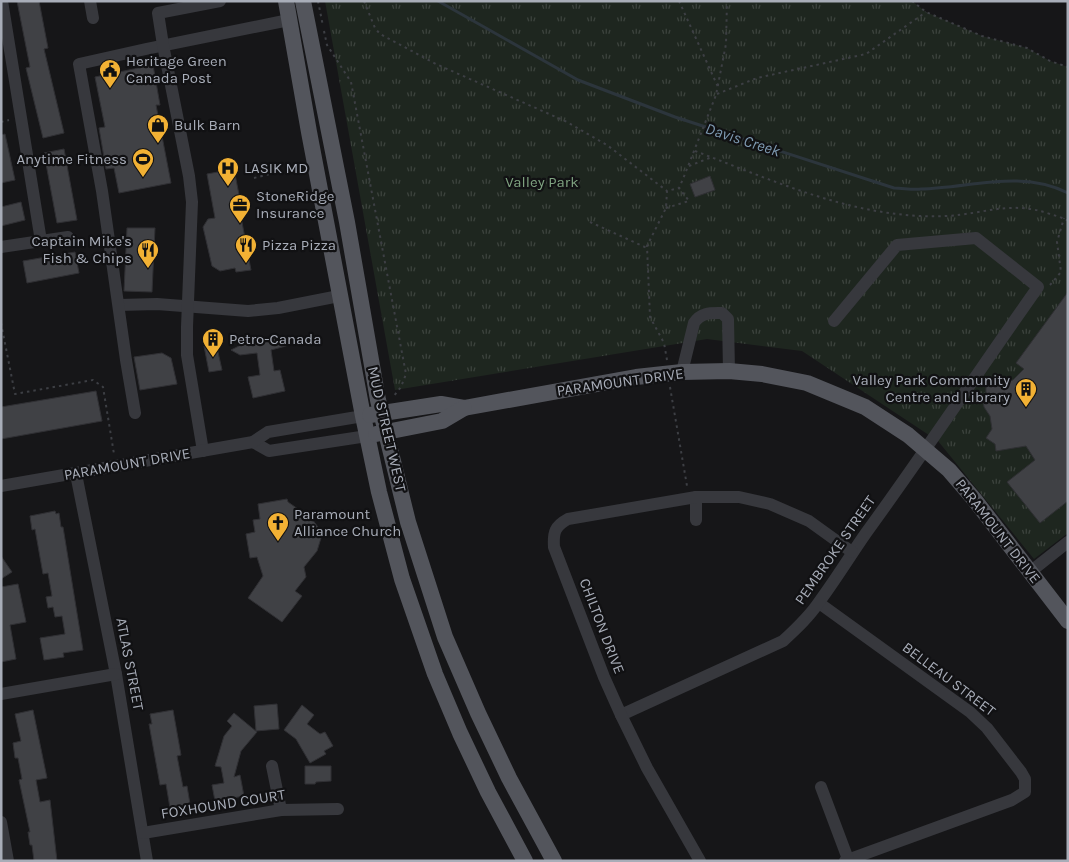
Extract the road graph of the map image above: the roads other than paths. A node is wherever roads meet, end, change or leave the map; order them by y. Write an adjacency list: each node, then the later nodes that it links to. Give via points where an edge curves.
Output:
1 (2, 1): 10 (street)
2 (90, 1): 6 (street)
3 (220, 1): 8 (street, via 158,13)
4 (286, 1): 7 (main road, MUD STREET WEST)
5 (303, 1): 20 (main road, MUD STREET WEST)
6 (93, 18)
7 (289, 20): 8 (street); 12 (main road, MUD STREET WEST)
8 (162, 45): 13 (street, via 79,64); 14 (street, via 192,202)
9 (68, 237): 10 (street)
10 (41, 241): 11 (street)
11 (1, 247)
12 (339, 296): 14 (street, via 266,310); 21 (main road, MUD STREET WEST)
13 (119, 305): 14 (street); 19 (street)
14 (188, 307): 25 (street, via 187,355)
15 (834, 321): 26 (street, PEMBROKE STREET, via 897,245 976,238 1038,287)
16 (729, 371): 17 (main road, PARAMOUNT DRIVE); 17 (street, via 728,319 722,313 707,313 694,323); 26 (main road, PARAMOUNT DRIVE, via 807,383 865,407 908,435)
17 (676, 373): 18 (main road, PARAMOUNT DRIVE, via 636,376)
18 (464, 408): 20 (main road, PARAMOUNT DRIVE, via 441,404); 22 (main road, PARAMOUNT DRIVE, via 442,422)
19 (135, 413)
20 (381, 413): 21 (main road, PARAMOUNT DRIVE); 22 (main road, MUD STREET WEST)
21 (363, 416): 23 (main road, MUD STREET WEST); 24 (street, PARAMOUNT DRIVE, via 268,432)
22 (386, 432): 23 (main road, PARAMOUNT DRIVE); 49 (main road, MUD STREET WEST, via 408,522 445,637 509,778)
23 (367, 436): 24 (street, PARAMOUNT DRIVE, via 269,451); 48 (main road, MUD STREET WEST, via 402,579 435,674 488,792)
24 (253, 442): 25 (street, PARAMOUNT DRIVE)
25 (203, 450): 27 (street, PARAMOUNT DRIVE)
26 (925, 451): 32 (street, PEMBROKE STREET); 33 (main road, PARAMOUNT DRIVE, via 960,482)
27 (76, 474): 28 (street, PARAMOUNT DRIVE); 36 (street, ATLAS STREET)
28 (1, 486)
29 (692, 498): 30 (street); 32 (street, CHILTON DRIVE, via 739,497 770,504 809,521); 38 (street, CHILTON DRIVE, via 568,518 558,524 554,533 554,547)
30 (696, 520)
31 (1068, 542): 33 (street)
32 (852, 552): 34 (street, PEMBROKE STREET)
33 (1030, 572): 35 (main road, PARAMOUNT DRIVE)
34 (819, 603): 38 (street, PEMBROKE STREET, via 783,641); 45 (street, BELLEAU STREET, via 970,712 987,728 1025,779 1025,792 1012,800)
35 (1068, 621)
36 (116, 674): 37 (street); 44 (street, ATLAS STREET)
37 (1, 694)
38 (621, 715): 50 (street, CHILTON DRIVE)
39 (272, 766): 42 (street)
40 (821, 788): 45 (street)
41 (338, 809): 42 (street, FOXHOUND COURT)
42 (281, 810): 44 (street, FOXHOUND COURT)
43 (1, 822): 46 (street)
44 (144, 834): 47 (street, ATLAS STREET)
45 (846, 860)
46 (8, 861)
47 (148, 861)
48 (525, 861)
49 (554, 861)
50 (700, 861)

